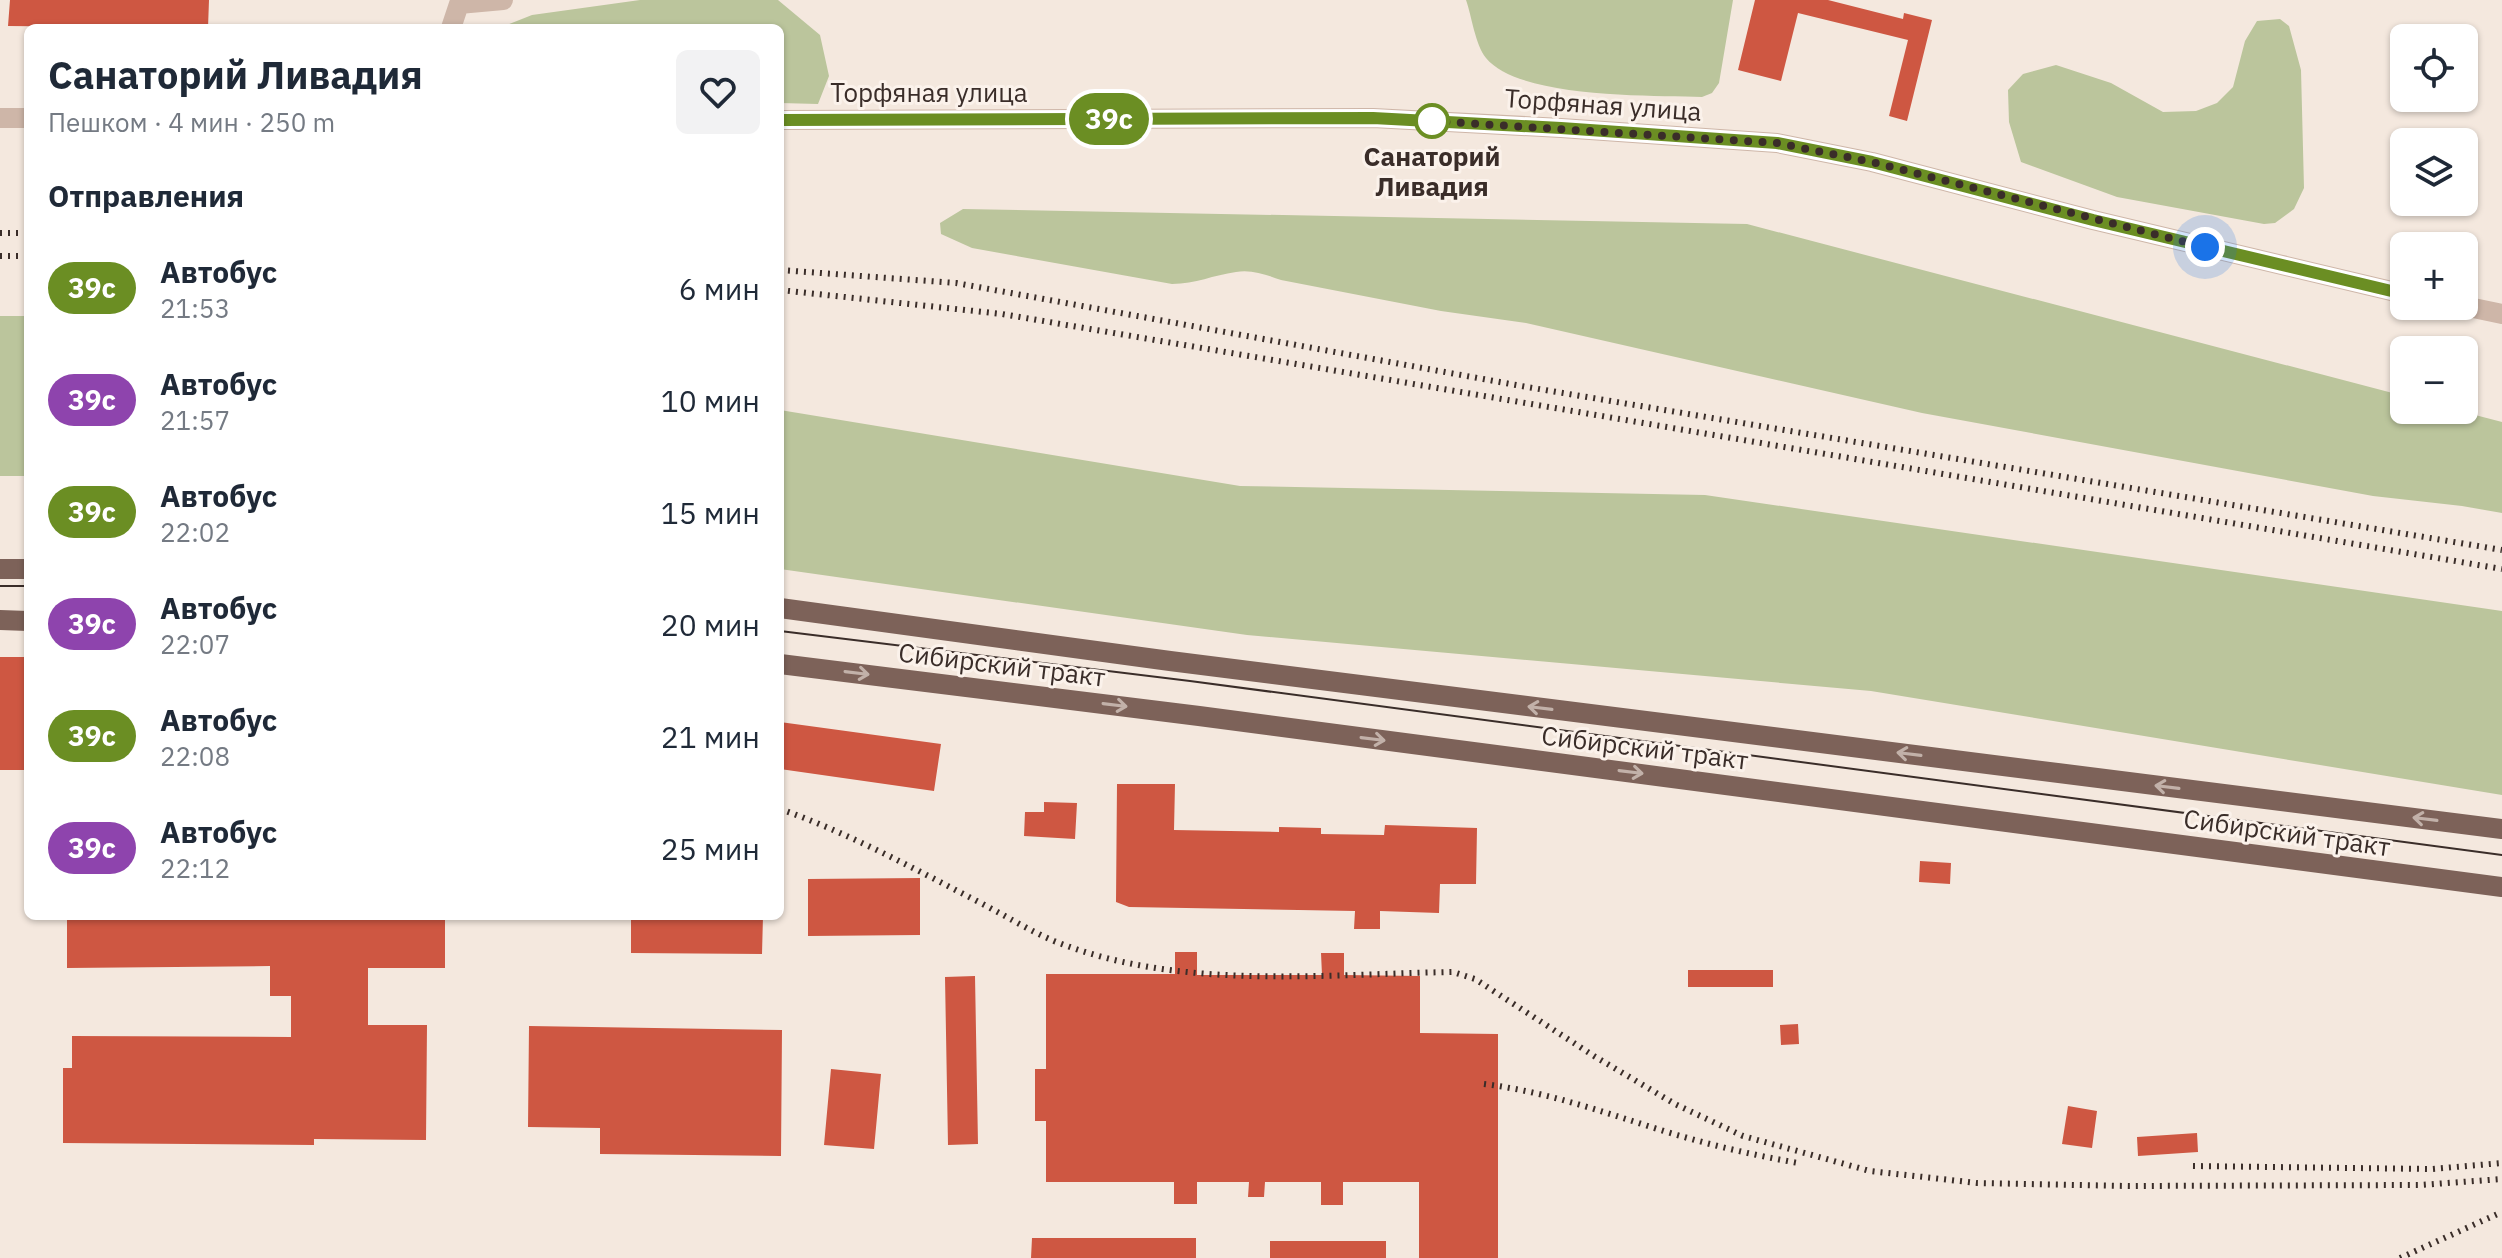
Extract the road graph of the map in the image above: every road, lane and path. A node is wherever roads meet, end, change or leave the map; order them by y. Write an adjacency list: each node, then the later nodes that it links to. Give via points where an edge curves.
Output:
1 (503, 0): 2 (street, via 459,4)
2 (452, 24)
3 (0, 118): 4 (street)
4 (24, 118)
5 (784, 120): 6 (street, Торфяная улица, via 1373,118 1777,143)
6 (2390, 291)
7 (2478, 309): 8 (street)
8 (2502, 314)
9 (0, 569): 10 (main road)
10 (24, 569)
11 (784, 609): 15 (main road, Сибирский тракт, one-way to 11)
12 (0, 620): 13 (main road)
13 (24, 621)
14 (784, 664): 16 (main road, Сибирский тракт, one-way to 16)
15 (2502, 829)
16 (2502, 887)

